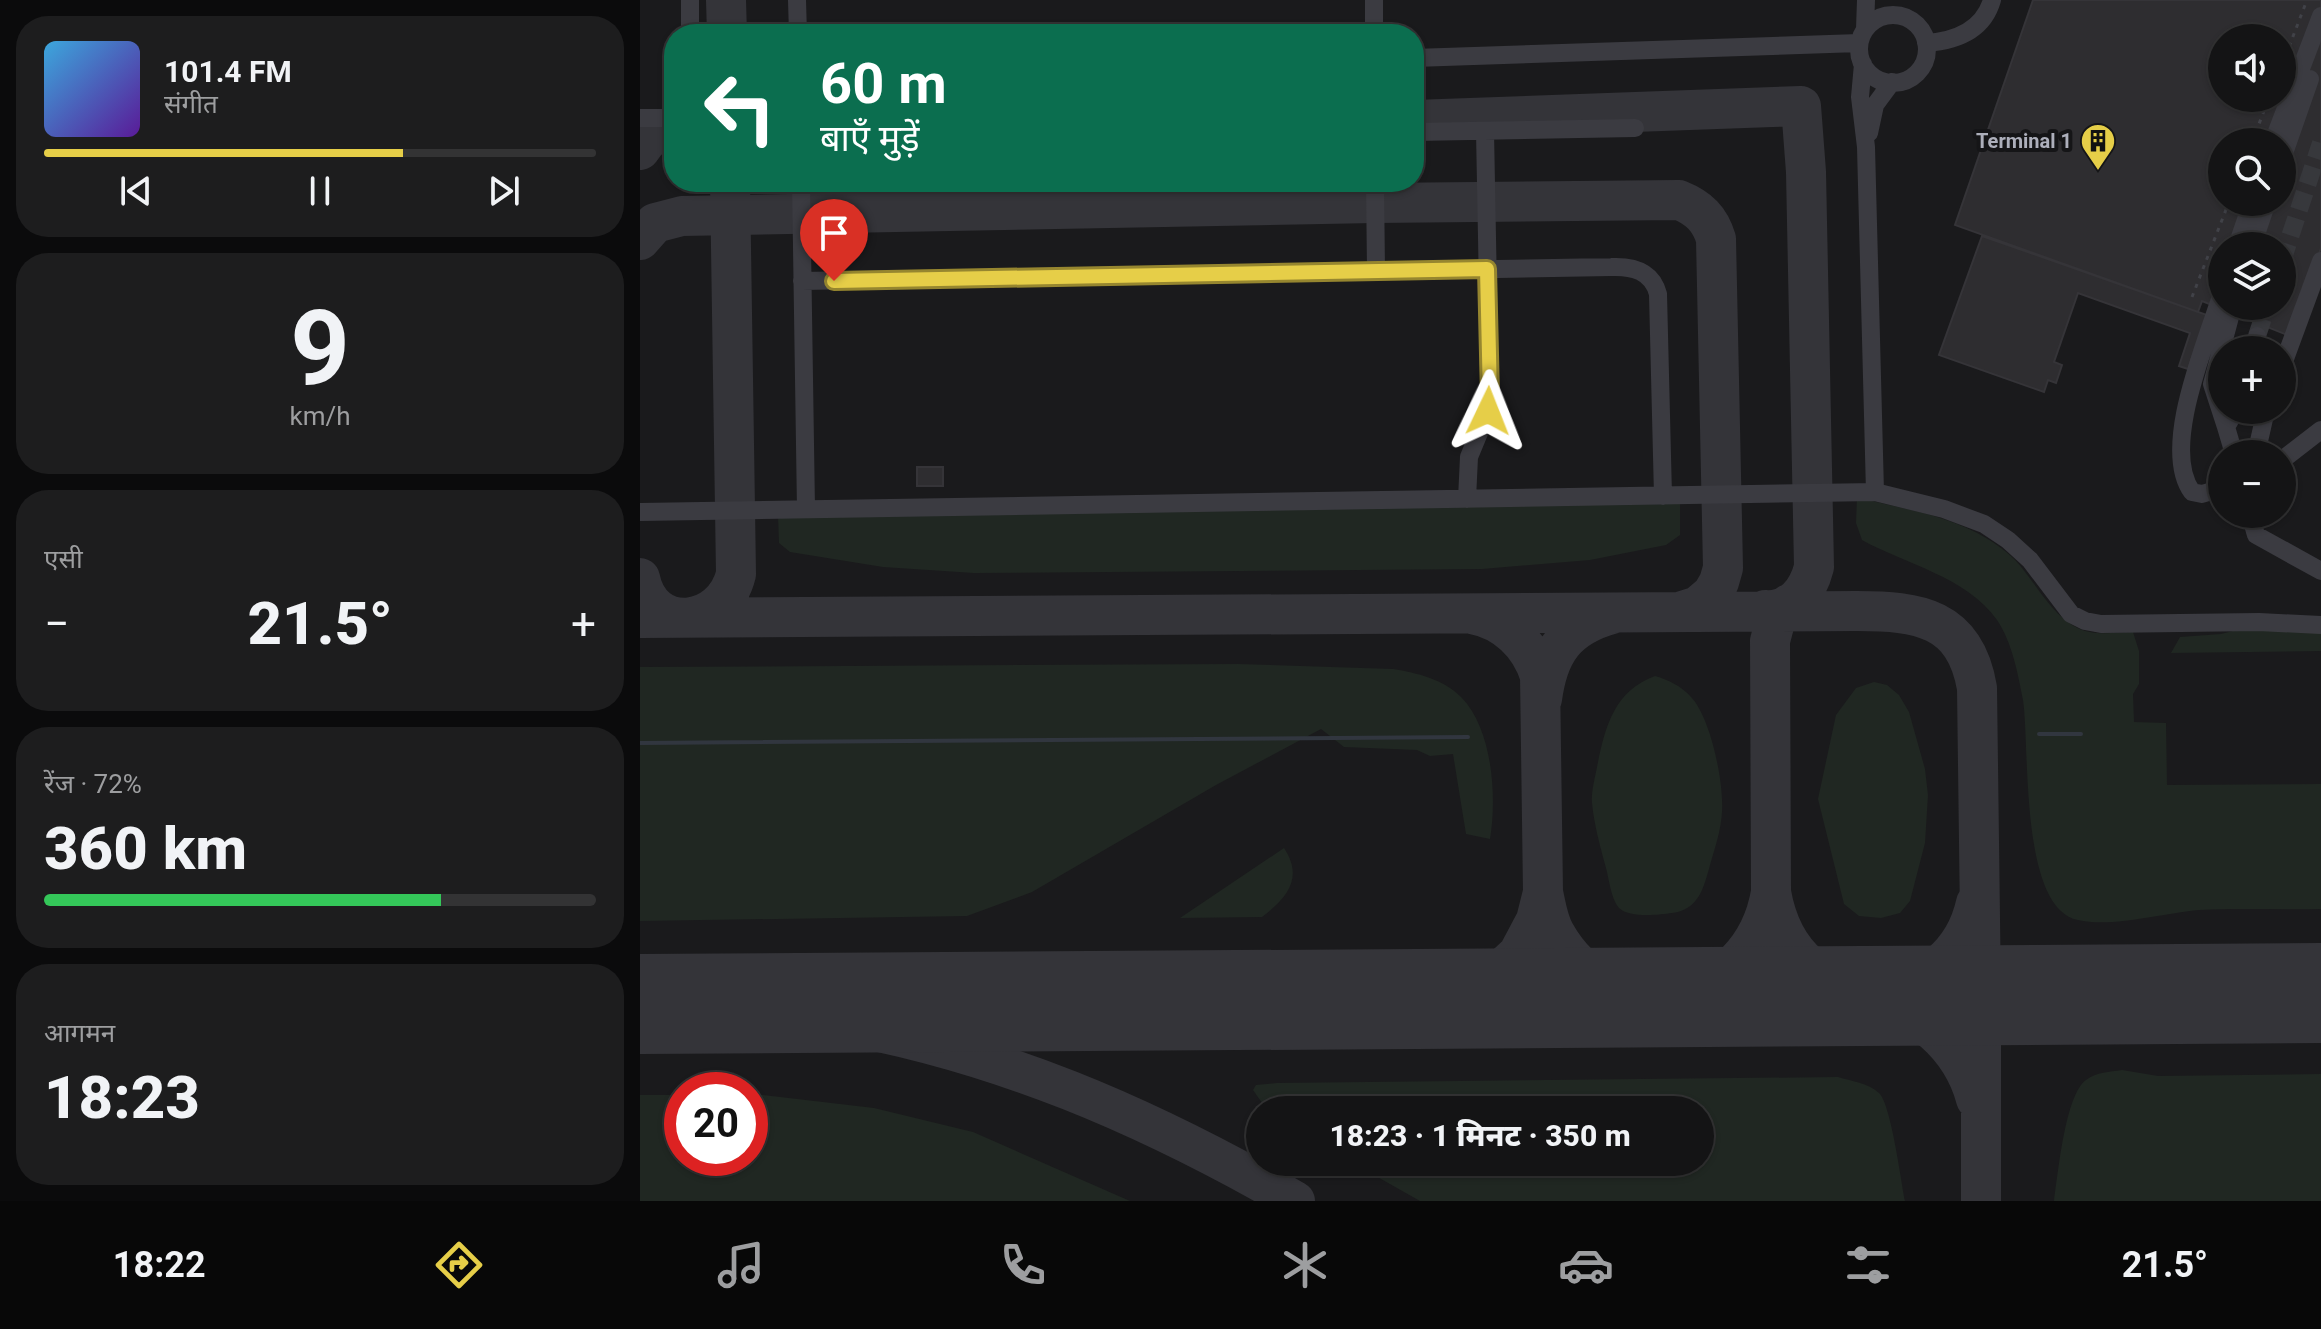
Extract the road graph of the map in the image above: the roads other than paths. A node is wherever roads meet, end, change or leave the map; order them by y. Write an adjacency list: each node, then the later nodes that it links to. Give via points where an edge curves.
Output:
1 (690, 0): 9 (street)
2 (797, 0): 10 (street)
3 (1374, 0): 11 (street)
4 (1866, 0): 12 (street)
5 (1883, 0): 7 (street)
6 (1992, 0): 13 (street, via 1986,15 1969,31 1949,42)
7 (1894, 15): 12 (street, via 1882,17); 13 (street, via 1911,20)
8 (2321, 16): 21 (street)
9 (690, 24)
10 (798, 24)
11 (1374, 24)
12 (1862, 36): 15 (street); 16 (street)
13 (1926, 43): 17 (street, via 1916,73)
14 (2321, 48): 22 (street)
15 (1424, 58)
16 (1863, 64): 17 (street, via 1879,80); 25 (street, via 1860,97)
17 (1892, 82): 25 (street, via 1875,105)
18 (640, 118): 19 (street)
19 (664, 118)
20 (1635, 128): 23 (street)
21 (2278, 128)
22 (2293, 128)
23 (1485, 131): 24 (street); 29 (street)
24 (1424, 132)
25 (1866, 147): 40 (street)
26 (801, 192): 31 (street)
27 (1375, 192): 30 (street)
28 (2321, 261): 34 (street)
29 (1487, 269): 30 (street); 42 (street, via 1627,266 1652,281 1659,306); 43 (street, via 1490,397 1469,457)
30 (1376, 271): 31 (street)
31 (802, 281): 44 (street)
32 (2213, 320): 41 (street, via 2184,413 2181,449 2183,476 2192,492)
33 (2229, 320): 36 (street, via 2212,384)
34 (2293, 336)
35 (2228, 424): 36 (street)
36 (2226, 427): 38 (street)
37 (2321, 430): 39 (street)
38 (2230, 440)
39 (2296, 449)
40 (1875, 492): 42 (street); 48 (street, via 1944,509 1992,529 2030,560 2071,614 2085,621)
41 (2208, 492)
42 (1663, 496): 43 (street)
43 (1467, 499): 44 (street)
44 (806, 509): 45 (street)
45 (640, 512)
46 (2254, 528): 47 (street, via 2256,535)
47 (2321, 571)
48 (2321, 625)

